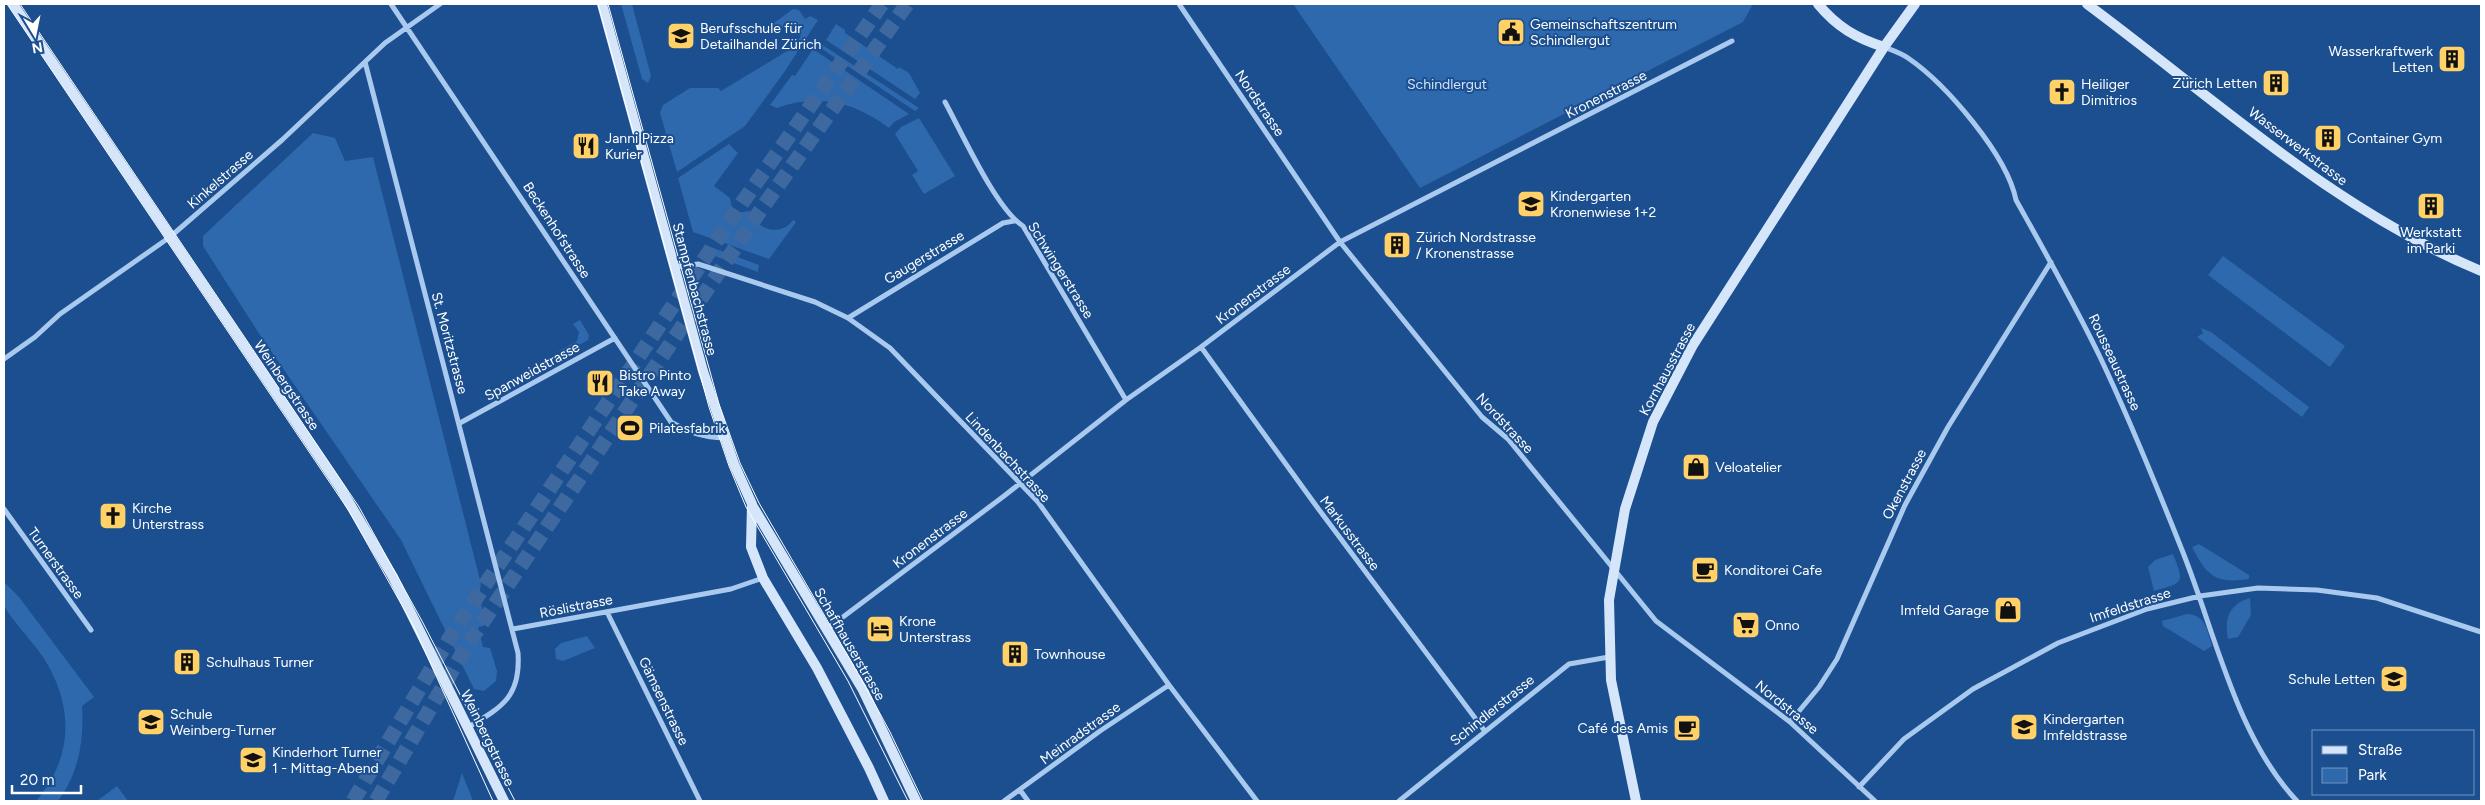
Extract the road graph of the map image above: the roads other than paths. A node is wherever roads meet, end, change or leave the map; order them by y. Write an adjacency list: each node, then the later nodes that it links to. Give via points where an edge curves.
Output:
1 (13, 4): 15 (street, Weinbergstrasse)
2 (391, 4): 9 (street, Beckenhofstrasse)
3 (440, 4): 9 (street, Kinkelstrasse)
4 (602, 4): 18 (street, Stampfenbachstrasse)
5 (1179, 4): 16 (street, Nordstrasse)
6 (1818, 4): 11 (street, Rousseaustrasse, via 1831,19 1861,40)
7 (1915, 4): 11 (street, Kornhausstrasse)
8 (2087, 4): 19 (street, Wasserwerkstrasse, via 2327,186 2375,218)
9 (407, 26): 12 (street, Kinkelstrasse); 21 (street, Beckenhofstrasse)
10 (1732, 41): 16 (street, Kronenstrasse)
11 (1884, 47): 17 (street, Rousseaustrasse, via 1908,58 1932,78 1983,135 2013,183 2016,200); 30 (street, Kornhausstrasse, via 1713,312 1670,386 1653,422 1625,509)
12 (365, 62): 15 (street, Kinkelstrasse, via 282,140); 25 (street, St. Moritzstrasse)
13 (945, 102): 14 (street, Schwingerstrasse)
14 (1014, 221): 20 (street, Gaugerstrasse, via 1003,223); 24 (street, Schwingerstrasse, via 1023,226)
15 (170, 237): 23 (street, Kinkelstrasse, via 60,314 35,337); 41 (street, Weinbergstrasse, via 340,489 388,568)
16 (1340, 242): 22 (street, Kronenstrasse); 30 (street, Nordstrasse, via 1482,417 1508,439)
17 (2051, 262): 32 (street, Rousseaustrasse, via 2115,391); 40 (street, Okenstrasse, via 1948,426 1905,505 1837,659 1820,688)
18 (676, 267): 20 (street, Lindenbachstrasse, via 698,264 815,302); 26 (street, Stampfenbachstrasse, via 703,371)
19 (2481, 270)
20 (848, 318): 27 (street, Lindenbachstrasse, via 890,348)
21 (615, 338): 25 (street, Spanweidstrasse); 26 (street, Beckenhofstrasse, via 671,422 703,437)
22 (1201, 347): 24 (street, Kronenstrasse); 42 (street, Markusstrasse, via 1316,507)
23 (4, 358)
24 (1126, 400): 27 (street, Kronenstrasse)
25 (460, 424): 34 (street, St. Moritzstrasse)
26 (725, 438): 28 (street, Stampfenbachstrasse)
27 (1019, 483): 36 (street, Kronenstrasse); 39 (street, Lindenbachstrasse, via 1038,502)
28 (752, 504): 31 (street, Stampfenbachstrasse, via 751,547); 36 (street, Schaffhauserstrasse)
29 (4, 509): 35 (street, Turnerstrasse)
30 (1614, 568): 38 (street, Kornhausstrasse); 40 (street, Nordstrasse, via 1656,621)
31 (763, 578): 33 (street, Röslistrasse, via 731,589); 47 (street, via 817,668)
32 (2200, 596): 37 (street, Imfeldstrasse, via 2258,588 2318,590 2377,598); 43 (street, Imfeldstrasse, via 2147,608 2058,643 1973,689 1904,739); 55 (street, Rousseaustrasse, via 2262,756 2281,785)
33 (607, 612): 34 (street, Röslistrasse); 46 (street, Gämsenstrasse)
34 (514, 629): 41 (street, via 519,673 513,691 500,707)
35 (91, 630)
36 (827, 630): 48 (street, Schaffhauserstrasse, via 863,690)
37 (2481, 632)
38 (1609, 657): 42 (street, Schindlerstrasse, via 1569,664); 53 (street, Kornhausstrasse, via 1614,702)
39 (1170, 685): 44 (street, Meinradstrasse); 51 (street, Lindenbachstrasse)
40 (1790, 722): 43 (street, Nordstrasse)
41 (466, 729): 45 (street, Weinbergstrasse)
42 (1484, 730): 52 (street, Schindlerstrasse)
43 (1858, 787): 54 (street, Nordstrasse)
44 (1020, 790): 49 (street, Meinradstrasse); 50 (street)
45 (504, 801)
46 (700, 801)
47 (884, 801)
48 (916, 801)
49 (1004, 801)
50 (1028, 801)
51 (1257, 801)
52 (1399, 801)
53 (1636, 801)
54 (1875, 801)
55 (2297, 801)

